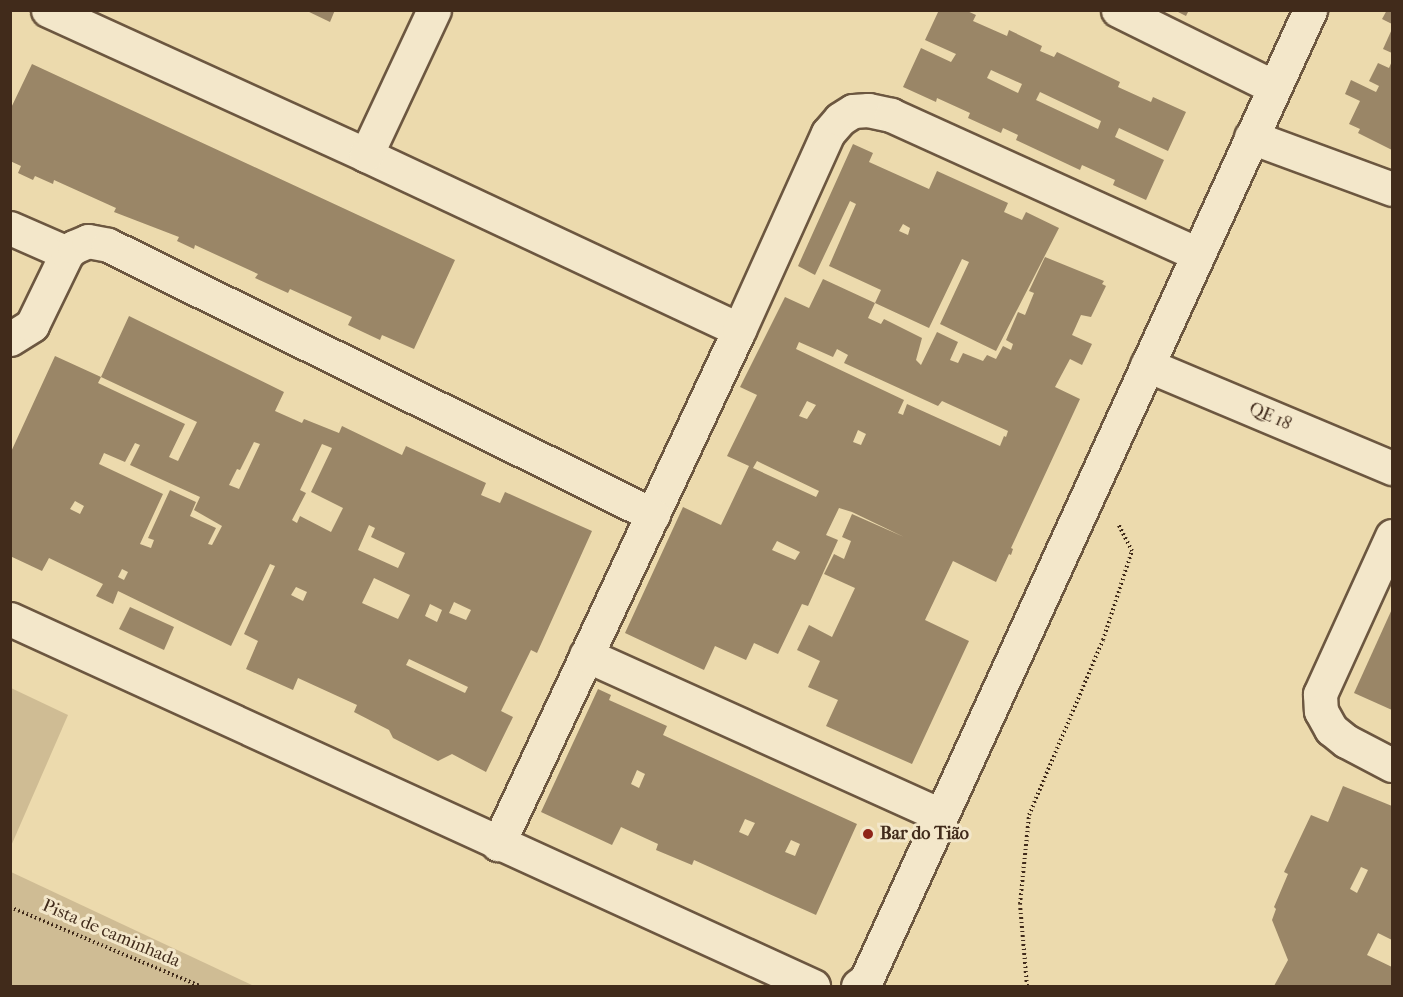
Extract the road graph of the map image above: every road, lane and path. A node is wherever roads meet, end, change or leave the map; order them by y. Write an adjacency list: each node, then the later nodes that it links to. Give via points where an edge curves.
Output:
1 (48, 10): 7 (street)
2 (434, 10): 7 (street)
3 (1118, 10): 5 (street)
4 (1311, 10): 5 (street)
5 (1274, 87): 6 (street)
6 (1251, 137): 8 (street); 11 (street)
7 (366, 155): 12 (street)
8 (1392, 189)
9 (10, 228): 10 (street)
10 (67, 253): 13 (street, via 32,325); 17 (street, via 88,241 108,245)
11 (1198, 254): 12 (street, via 891,115 853,111 828,133); 14 (street)
12 (739, 330): 17 (street)
13 (10, 339)
14 (1146, 365): 15 (street, QE 18); 16 (street)
15 (1392, 468)
16 (1096, 475): 22 (street); 28 (path, via 1132,551 1102,640 1029,814 1020,903)
17 (653, 514): 20 (street)
18 (1392, 537): 21 (street, via 1320,694 1322,711 1331,729)
19 (10, 619): 23 (street)
20 (586, 655): 22 (street); 23 (street)
21 (1392, 765)
22 (940, 815): 27 (street, via 866,980)
23 (498, 844): 26 (street)
24 (10, 907): 25 (path, Pista de caminhada)
25 (200, 987)
26 (813, 987)
27 (858, 987)
28 (1027, 987)

